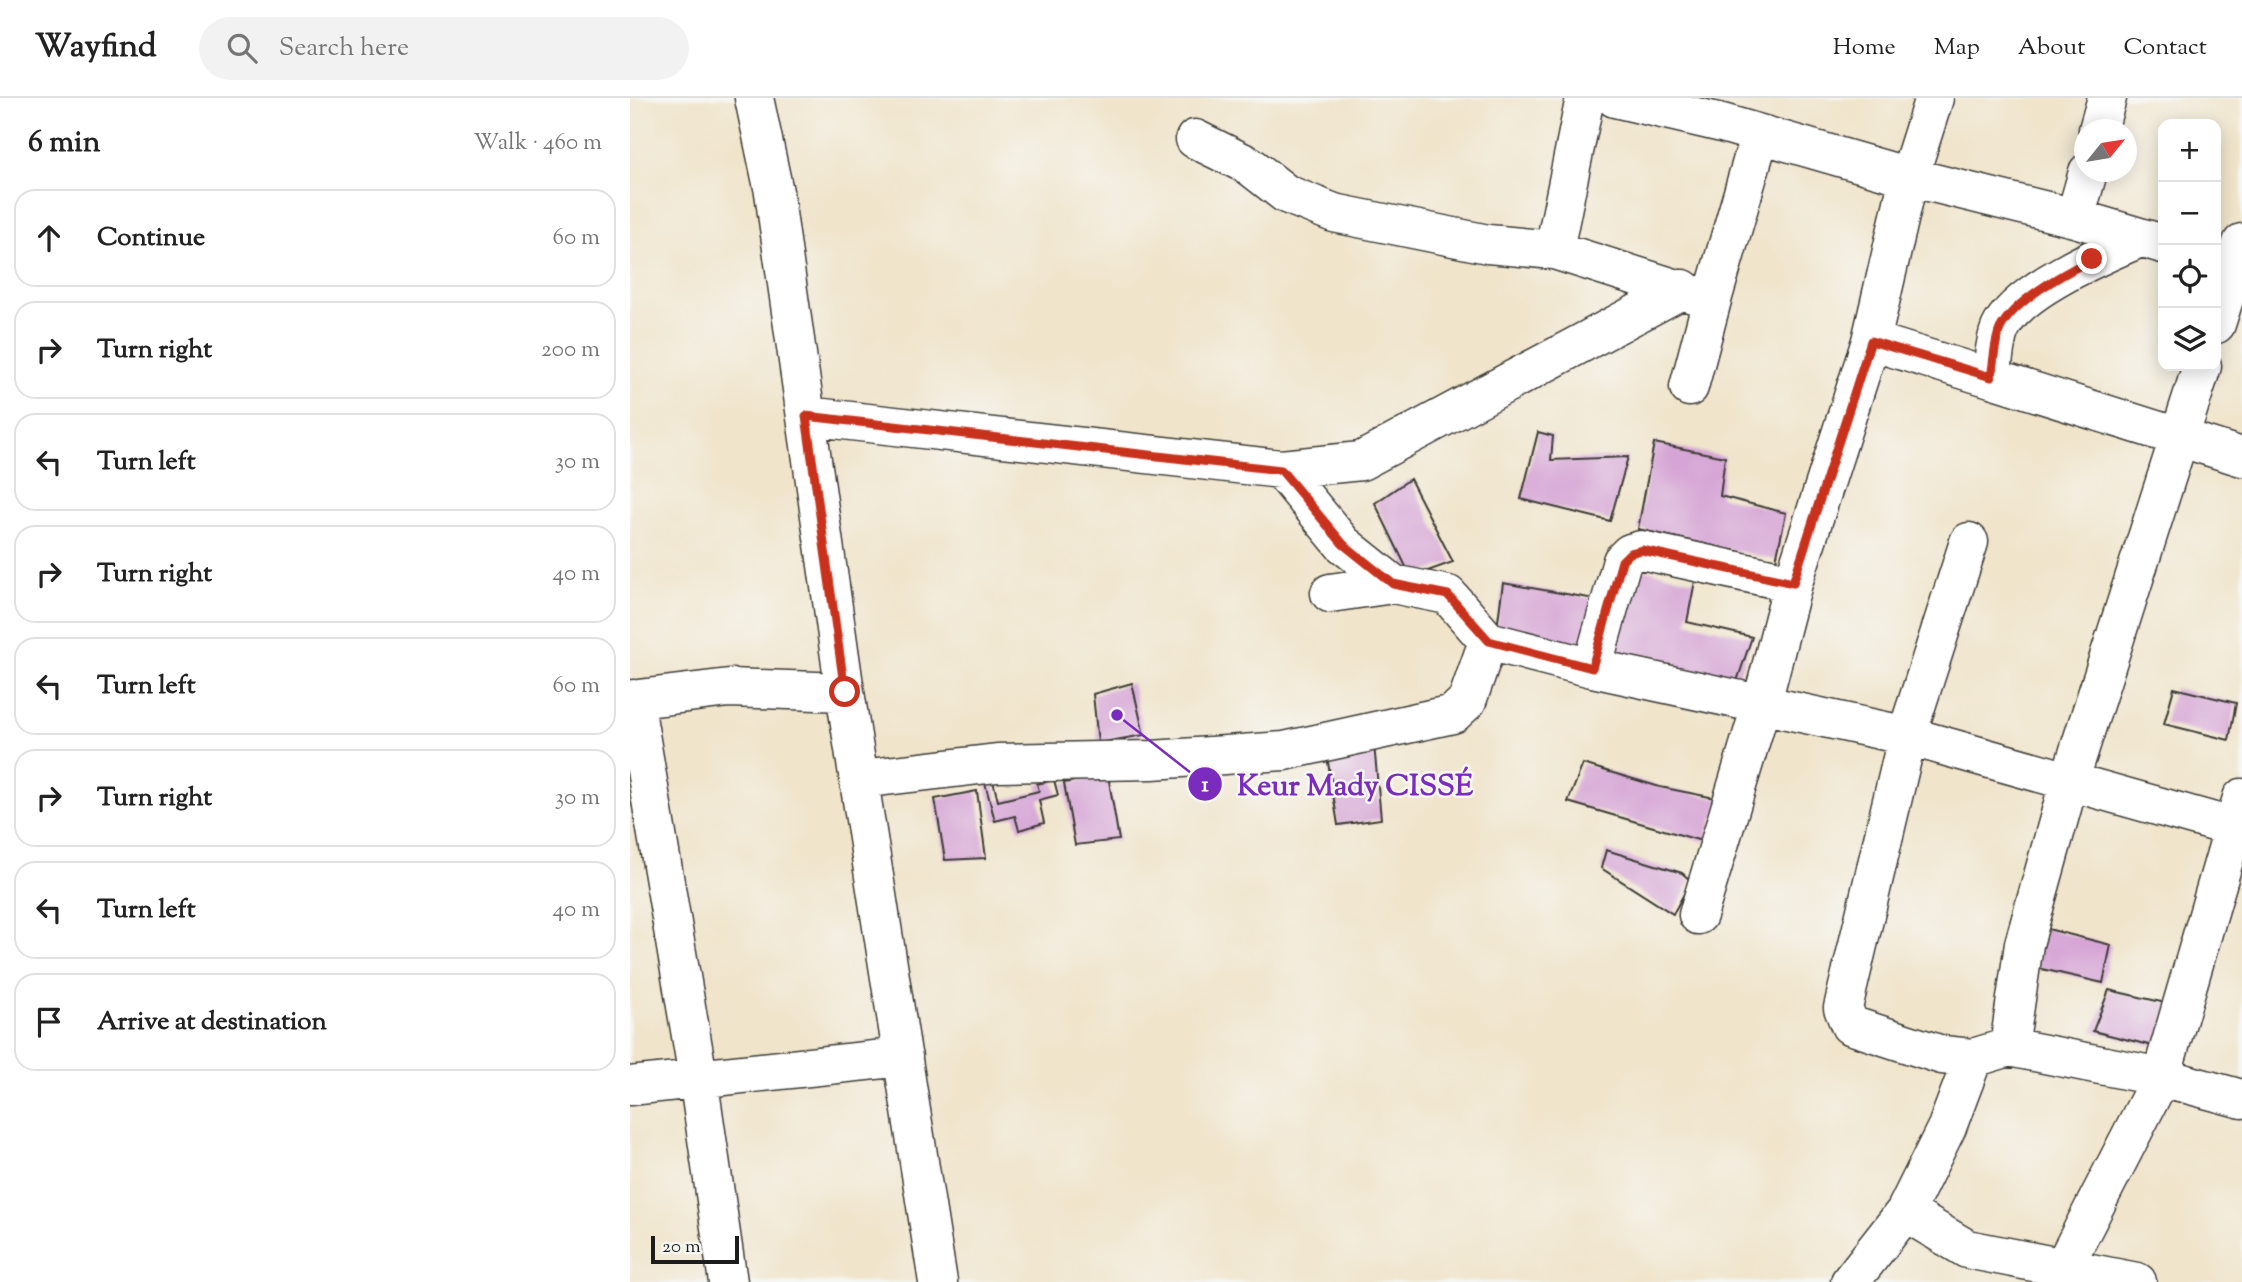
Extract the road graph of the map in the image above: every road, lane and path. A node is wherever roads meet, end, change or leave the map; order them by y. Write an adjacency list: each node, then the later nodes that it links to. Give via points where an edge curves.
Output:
1 (754, 98): 22 (street, via 774,192)
2 (1585, 98): 14 (street)
3 (1615, 98): 6 (street)
4 (1934, 98): 10 (street)
5 (2107, 98): 7 (street)
6 (1718, 110): 8 (street)
7 (2101, 119)
8 (1760, 134): 10 (street); 16 (street)
9 (1195, 139): 14 (street, via 1250,166 1286,194 1334,214 1488,244)
10 (1909, 177): 12 (street); 18 (street)
11 (2085, 182): 12 (street)
12 (2075, 218): 13 (street)
13 (2151, 241): 20 (street, via 2068,271 2023,303 2000,328)
14 (1554, 250): 16 (street)
15 (2234, 256): 17 (street)
16 (1698, 295): 21 (street); 25 (street, via 1361,461)
17 (2220, 308)
18 (1871, 341): 20 (street); 27 (street)
19 (2200, 371): 23 (street)
20 (1991, 377): 23 (street)
21 (1689, 387)
22 (806, 416): 25 (street); 32 (street)
23 (2178, 438): 24 (street); 37 (street)
24 (2242, 457)
25 (1281, 470): 28 (street, via 1343,544)
26 (1969, 542): 35 (street)
27 (1793, 583): 31 (street, via 1642,550 1630,553 1622,561); 34 (street)
28 (1393, 584): 29 (street); 30 (street, via 1448,595)
29 (1330, 593)
30 (1489, 641): 31 (street); 36 (street, via 1467,701 1453,714 1284,751 997,763)
31 (1592, 668): 34 (street)
32 (845, 692): 33 (street, via 729,688); 36 (street)
33 (632, 699): 43 (street)
34 (1761, 706): 35 (street); 39 (street)
35 (1908, 736): 37 (street); 42 (street, via 1843,1008 1845,1018 1850,1025 1942,1055)
36 (860, 779): 41 (street)
37 (2070, 779): 38 (street); 40 (street, via 2024,944)
38 (2237, 813): 44 (street)
39 (1698, 915)
40 (2009, 1047): 42 (street); 44 (street)
41 (903, 1057): 43 (street); 51 (street)
42 (1973, 1058): 47 (street, via 1947,1127)
43 (698, 1077): 45 (street); 50 (street)
44 (2161, 1077): 46 (street); 49 (street)
45 (630, 1086)
46 (2242, 1099)
47 (1905, 1212): 48 (street); 52 (street)
48 (1970, 1265): 49 (street)
49 (2070, 1273): 53 (street)
50 (728, 1282)
51 (938, 1282)
52 (1850, 1282)
53 (2137, 1282)

